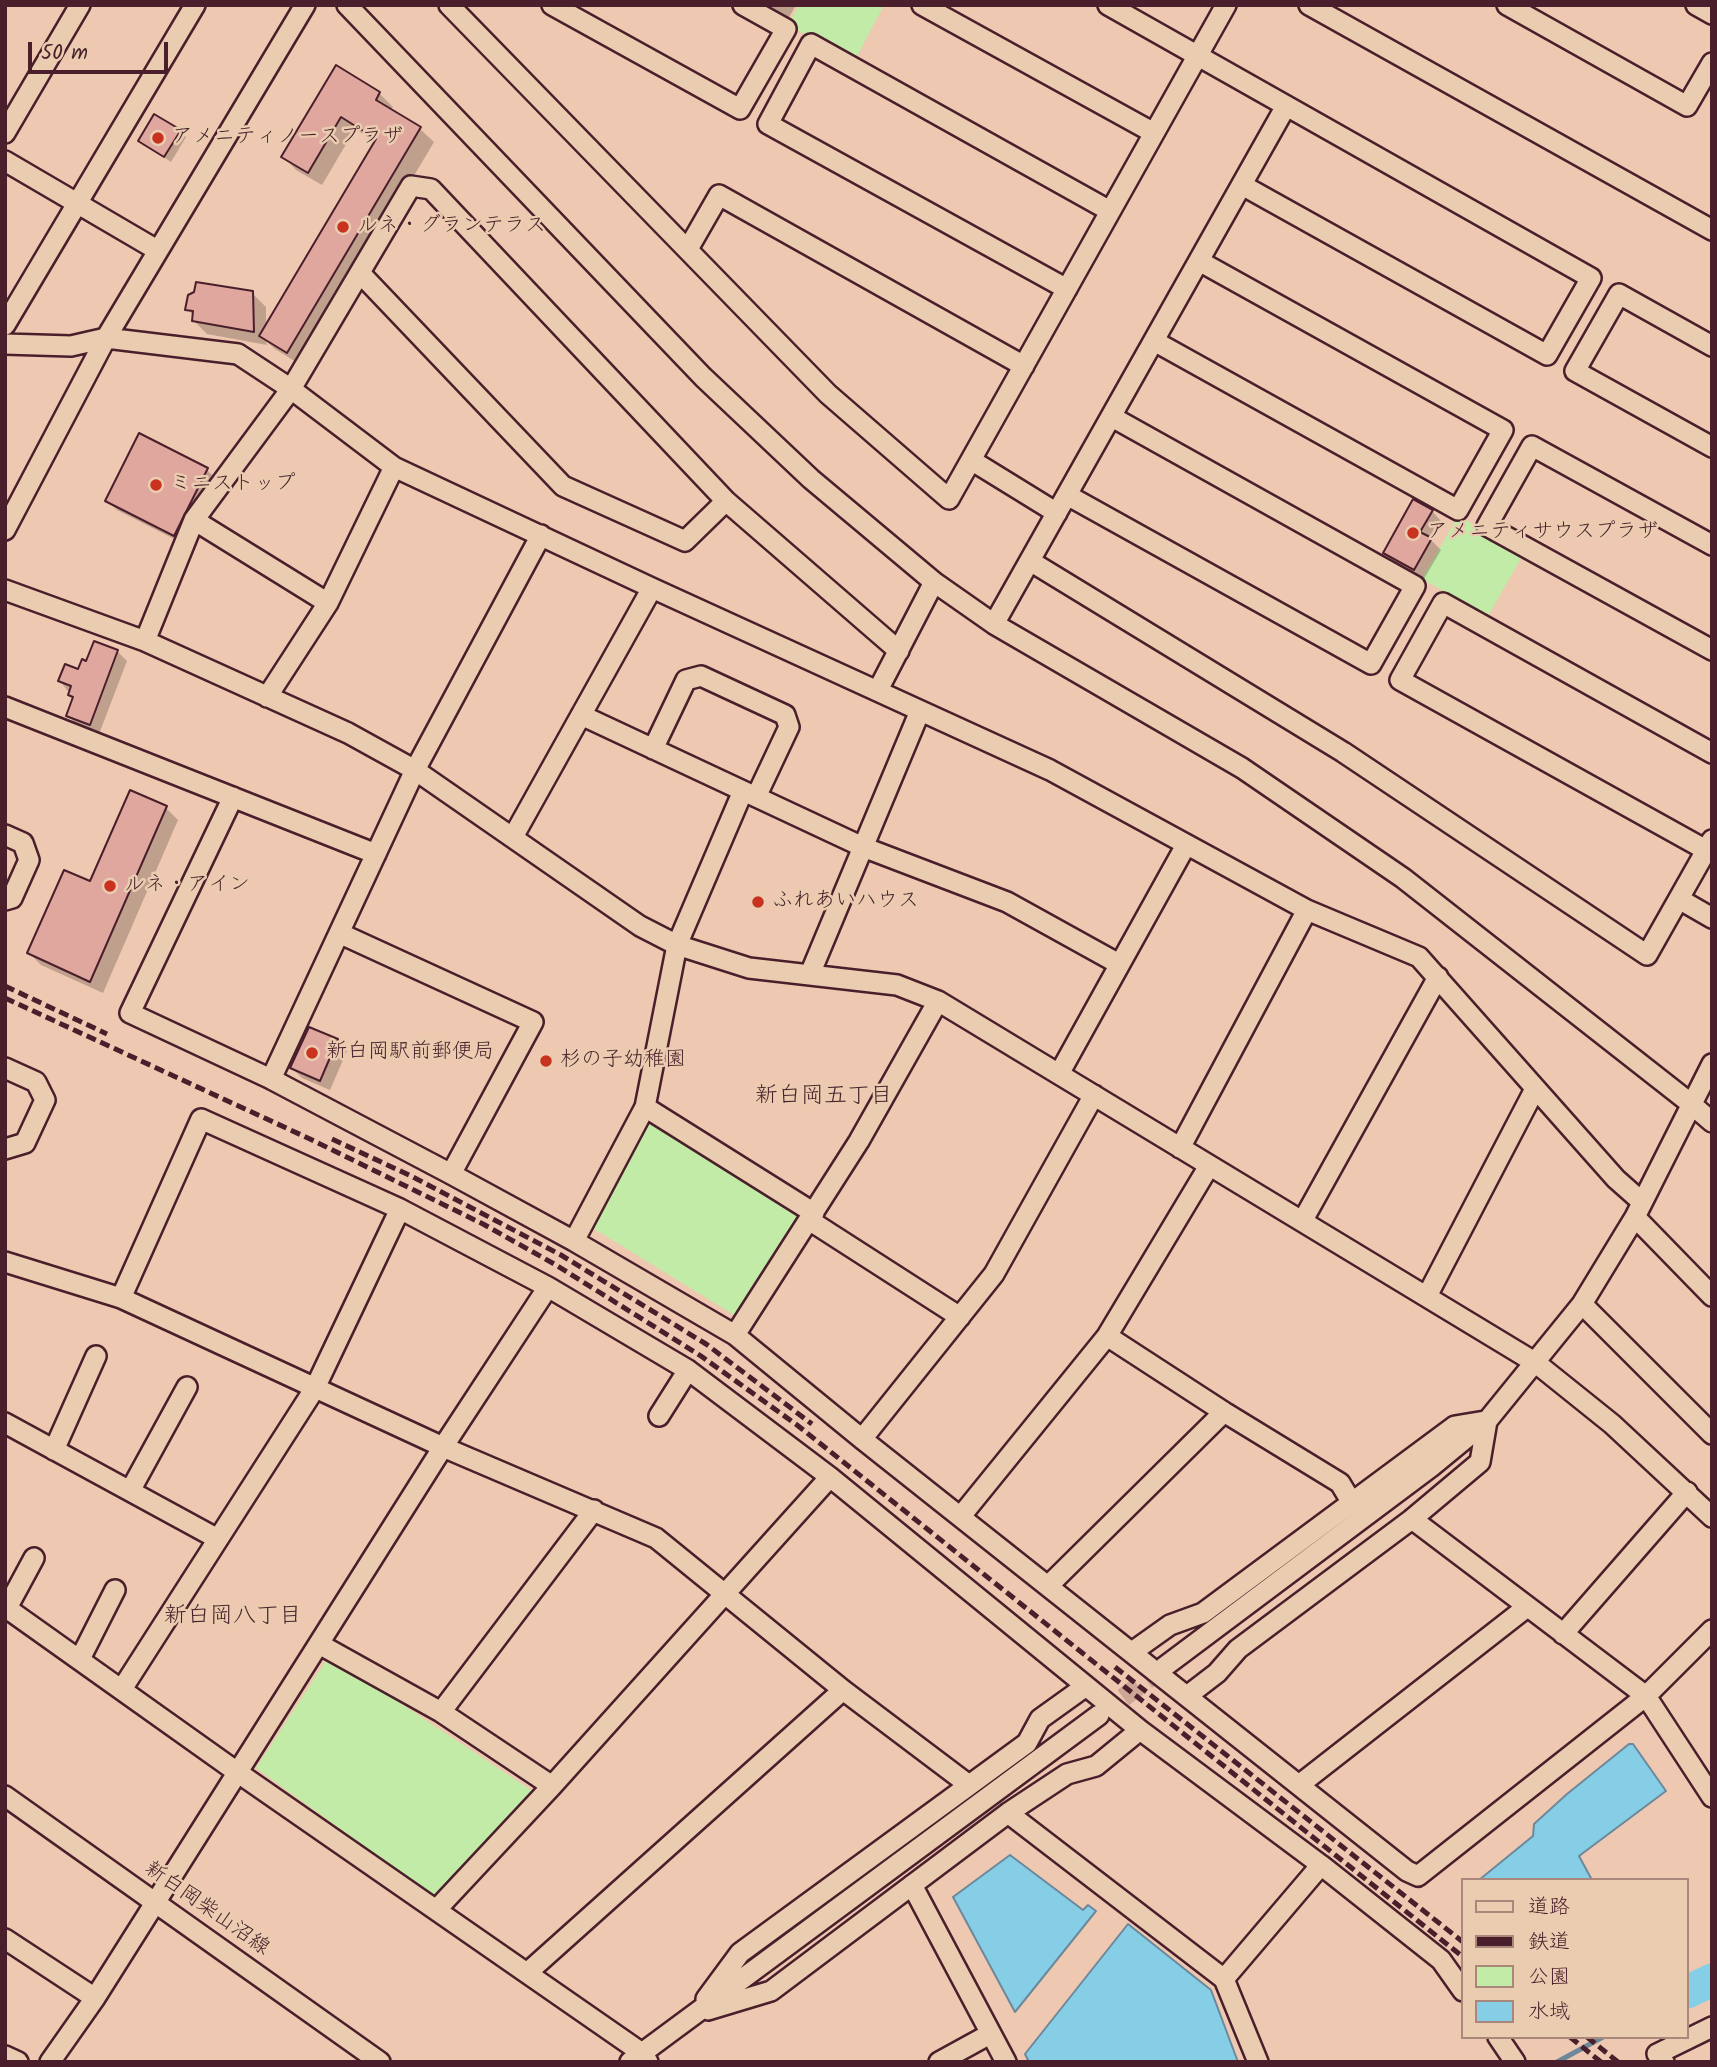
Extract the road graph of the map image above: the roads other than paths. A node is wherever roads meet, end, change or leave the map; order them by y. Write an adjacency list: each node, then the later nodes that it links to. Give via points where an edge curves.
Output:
1 (80, 5): 19 (street)
2 (195, 5): 23 (street)
3 (305, 5): 27 (street)
4 (347, 5): 50 (street, via 703,377 811,479)
5 (449, 5): 26 (street)
6 (552, 5): 7 (street, via 740,109 786,29)
7 (743, 5)
8 (922, 5): 20 (street)
9 (1108, 5): 16 (street)
10 (1226, 5): 16 (street)
11 (1309, 5): 14 (street)
12 (1507, 5): 17 (street, via 1687,106)
13 (1696, 5): 15 (street)
14 (1329, 10): 25 (street)
15 (1712, 14)
16 (1198, 55): 18 (street); 20 (street)
17 (1712, 64)
18 (1286, 106): 22 (street); 22 (street, via 1591,278 1547,355)
19 (5, 133)
20 (1154, 133): 24 (street)
21 (5, 161): 23 (street)
22 (1242, 185): 28 (street)
23 (77, 204): 27 (street); 31 (street)
24 (1110, 211): 30 (street); 30 (street, via 811,44 768,124)
25 (1712, 230)
26 (688, 248): 36 (street, via 719,195); 40 (street, via 828,394 949,499)
27 (157, 250): 32 (street)
28 (1199, 261): 33 (street); 33 (street, via 1503,430 1458,510)
29 (360, 273): 37 (street); 43 (street, via 563,486 685,541); 43 (street, via 411,186 431,189)
30 (1067, 289): 36 (street)
31 (5, 325)
32 (106, 338): 34 (street, via 71,346); 37 (street, via 238,354); 46 (street)
33 (1154, 341): 38 (street)
34 (5, 344)
35 (1712, 346): 39 (street, via 1619,294 1575,371)
36 (1024, 366): 40 (street)
37 (291, 389): 41 (street); 45 (street)
38 (1112, 417): 42 (street); 42 (street, via 1415,586 1371,664)
39 (1712, 447)
40 (971, 460): 44 (street)
41 (394, 467): 47 (street); 53 (street)
42 (1067, 495): 44 (street)
43 (726, 501): 57 (street)
44 (1057, 513): 49 (street)
45 (194, 520): 53 (street); 55 (street)
46 (5, 530)
47 (541, 535): 51 (street); 65 (street)
48 (1712, 545): 56 (street, via 1532,446 1487,526)
49 (1030, 561): 54 (street); 74 (street, via 1343,752 1647,955)
50 (934, 582): 54 (street); 57 (street)
51 (652, 588): 58 (street); 62 (street)
52 (5, 590): 55 (street)
53 (328, 603): 59 (street)
54 (994, 624): 90 (street, via 1242,768 1403,878)
55 (145, 641): 59 (street)
56 (1712, 650)
57 (899, 651): 58 (street)
58 (878, 690): 61 (street)
59 (267, 697): 65 (street, via 348,733)
60 (5, 707): 67 (street)
61 (920, 711): 70 (street, via 1051,770); 72 (street)
62 (581, 715): 63 (street); 69 (street)
63 (653, 749): 66 (street); 66 (street, via 686,680 701,676 773,709 785,715 789,727)
64 (1712, 753): 71 (street, via 1443,603 1400,680)
65 (415, 770): 69 (street); 73 (street)
66 (749, 794): 72 (street); 79 (street)
67 (233, 797): 73 (street); 87 (street, via 130,1013)
68 (5, 835): 75 (street, via 23,843 29,860 12,898)
69 (513, 837): 79 (street, via 640,926)
70 (1186, 845): 76 (street); 80 (street)
71 (1709, 845): 74 (street)
72 (863, 847): 80 (street, via 1007,902); 81 (street)
73 (376, 854): 78 (street)
74 (1679, 899): 77 (street)
75 (5, 900)
76 (1307, 910): 82 (street, via 1419,957); 93 (street)
77 (1712, 918)
78 (339, 933): 87 (street); 96 (street, via 533,1022)
79 (677, 945): 81 (street, via 749,968); 91 (street)
80 (1119, 964): 86 (street)
81 (810, 974): 83 (street, via 897,985)
82 (1438, 977): 88 (street); 100 (street)
83 (938, 1001): 86 (street); 99 (street)
84 (1712, 1064): 90 (street)
85 (5, 1068): 94 (street, via 36,1082 45,1100 25,1143)
86 (1059, 1074): 89 (street)
87 (271, 1079): 96 (street)
88 (1535, 1089): 98 (street); 104 (street)
89 (1094, 1095): 93 (street); 108 (street, via 994,1274)
90 (1690, 1103): 92 (street); 98 (street)
91 (645, 1107): 99 (street); 101 (street)
92 (1712, 1122)
93 (1180, 1148): 95 (street)
94 (5, 1149)
95 (1209, 1166): 100 (street); 110 (street)
96 (451, 1174): 101 (street)
97 (400, 1209): 103 (street); 106 (street, via 201,1119); 115 (street)
98 (1638, 1210): 105 (street); 107 (street)
99 (811, 1216): 108 (street); 109 (street)
100 (1303, 1220): 104 (street)
101 (574, 1241): 109 (street)
102 (5, 1262): 106 (street)
103 (548, 1287): 113 (street); 122 (street)
104 (1427, 1296): 112 (street)
105 (1712, 1296)
106 (121, 1298): 115 (street)
107 (1582, 1304): 112 (street); 120 (street)
108 (960, 1317): 121 (street)
109 (735, 1335): 121 (street)
110 (1107, 1336): 116 (street); 129 (street)
111 (96, 1356): 123 (street)
112 (1536, 1363): 118 (street); 126 (street)
113 (688, 1370): 117 (street); 124 (street)
114 (187, 1387): 125 (street)
115 (315, 1388): 122 (street); 132 (street)
116 (1224, 1412): 127 (street, via 1340,1483); 134 (street)
117 (659, 1416)
118 (1487, 1421): 127 (street, via 1455,1426); 131 (street, via 1480,1462); 144 (street)
119 (5, 1423): 123 (street)
120 (1712, 1434)
121 (862, 1439): 129 (street)
122 (443, 1447): 128 (street); 141 (street)
123 (54, 1450): 125 (street)
124 (830, 1477): 136 (street); 145 (street)
125 (130, 1491): 132 (street)
126 (1687, 1492): 130 (street); 140 (street)
127 (1352, 1503): 142 (street, via 1203,1613 1170,1625)
128 (594, 1510): 136 (street, via 656,1538); 150 (street)
129 (961, 1516): 134 (street)
130 (1712, 1517)
131 (1412, 1519): 137 (street); 148 (street, via 1238,1649 1217,1673)
132 (218, 1539): 146 (street)
133 (34, 1558): 138 (street)
134 (1048, 1586): 142 (street)
135 (115, 1590): 143 (street)
136 (723, 1593): 147 (street); 156 (street)
137 (1527, 1607): 140 (street); 155 (street)
138 (6, 1608): 143 (street)
139 (1712, 1630): 149 (street)
140 (1563, 1634): 149 (street)
141 (319, 1644): 150 (street); 153 (street)
142 (1132, 1652): 148 (street)
143 (80, 1659): 146 (street)
144 (1164, 1667)
145 (1086, 1686): 152 (street); 154 (street, via 1040,1720 1027,1743)
146 (122, 1689): 153 (street)
147 (843, 1690): 154 (street); 165 (street)
148 (1186, 1696): 155 (street)
149 (1646, 1696): 155 (street, via 1418,1876); 158 (street)
150 (441, 1712): 156 (street)
151 (1099, 1716): 169 (street)
152 (1140, 1730): 159 (street, via 1096,1766 1067,1774); 160 (street)
153 (236, 1772): 162 (street); 163 (street)
154 (969, 1785): 169 (street, via 740,1953)
155 (1299, 1785)
156 (552, 1786): 163 (street)
157 (5, 1796): 162 (street, 新白岡柴山沼線)
158 (1712, 1797)
159 (1008, 1813): 161 (street); 166 (street)
160 (1321, 1865): 166 (street); 167 (street, via 1441,1960)
161 (912, 1885): 169 (street, via 771,1991); 171 (street)
162 (154, 1901): 168 (street); 180 (street, 新白岡柴山沼線)
163 (437, 1909): 165 (street)
164 (5, 1939): 168 (street)
165 (527, 1973): 177 (street)
166 (1224, 1979): 183 (street)
167 (1462, 1990)
168 (95, 1998): 179 (street)
169 (695, 2014): 177 (street)
170 (1712, 2027): 172 (street)
171 (990, 2034): 181 (street); 182 (street)
172 (1689, 2038)
173 (1499, 2039): 176 (street)
174 (1688, 2039): 184 (street, via 1657,2054)
175 (5, 2056): 178 (street)
176 (1513, 2058)
177 (640, 2059)
178 (18, 2062)
179 (50, 2062)
180 (380, 2062)
181 (939, 2062)
182 (1006, 2062)
183 (1258, 2062)
184 (1664, 2062)

